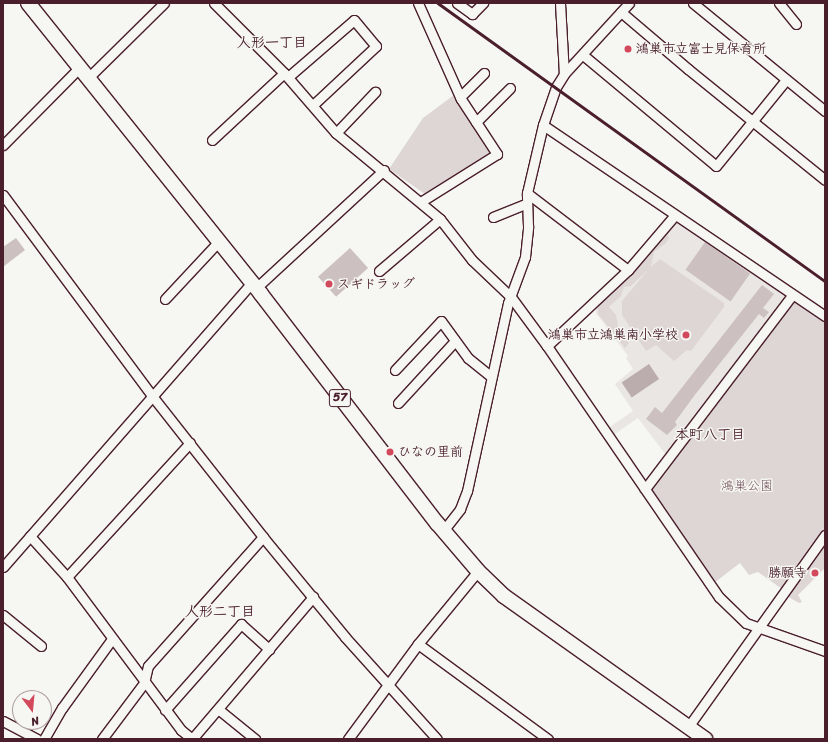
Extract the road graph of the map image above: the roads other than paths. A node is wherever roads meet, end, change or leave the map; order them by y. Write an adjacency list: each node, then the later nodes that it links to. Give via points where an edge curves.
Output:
1 (28, 3): 14 (main road, 57)
2 (164, 3): 14 (street)
3 (214, 3): 17 (street)
4 (418, 3): 21 (street)
5 (457, 3): 6 (street, via 472,14)
6 (483, 3)
7 (560, 3): 16 (street)
8 (629, 3): 11 (street)
9 (693, 3): 18 (street)
10 (779, 3): 12 (street)
11 (621, 12): 13 (street); 25 (street)
12 (796, 24)
13 (583, 55): 16 (street); 25 (street, via 716,166)
14 (85, 72): 29 (street); 39 (main road, 57)
15 (484, 73): 21 (street)
16 (564, 74): 26 (street, via 556,87)
17 (286, 75): 22 (street); 22 (street, via 354,20 376,46); 28 (street)
18 (786, 80): 23 (street); 25 (street)
19 (510, 88): 24 (street)
20 (375, 92): 27 (street)
21 (460, 97): 24 (street)
22 (313, 105): 27 (street)
23 (825, 111)
24 (476, 122): 34 (street, via 497,154)
25 (752, 122): 31 (street)
26 (543, 125): 32 (street); 36 (street)
27 (336, 133): 30 (street)
28 (212, 140)
29 (3, 145)
30 (384, 170): 34 (street); 42 (street)
31 (825, 180)
32 (527, 193): 35 (street); 40 (street)
33 (3, 195): 51 (street)
34 (422, 202): 38 (street)
35 (526, 204): 37 (street); 44 (street, via 528,226 525,257)
36 (675, 215): 40 (street); 43 (street)
37 (493, 217)
38 (440, 219): 41 (street); 44 (street, via 472,260)
39 (219, 241): 42 (main road, 57); 45 (street)
40 (628, 270): 48 (street)
41 (379, 271)
42 (254, 286): 51 (street); 55 (main road, 57)
43 (792, 295): 46 (street); 54 (street)
44 (511, 297): 48 (street); 50 (street)
45 (165, 298)
46 (825, 316)
47 (455, 341): 49 (street, via 440,320); 50 (street, via 468,358); 52 (street)
48 (547, 346): 54 (street)
49 (395, 370)
50 (490, 376): 55 (street, via 467,491 460,509)
51 (153, 397): 53 (street); 57 (street)
52 (398, 403)
53 (190, 443): 58 (street); 61 (street)
54 (644, 489): 64 (street, via 719,597 746,623)
55 (443, 530): 60 (main road, 57)
56 (825, 535): 64 (street)
57 (30, 536): 59 (street); 61 (street)
58 (264, 538): 62 (street); 70 (street, via 148,666)
59 (3, 567)
60 (478, 571): 66 (street); 75 (main road, 57, via 504,596)
61 (67, 577): 65 (street)
62 (313, 597): 68 (street); 71 (street)
63 (3, 615): 67 (street)
64 (758, 628): 69 (street); 75 (street)
65 (112, 639): 70 (street); 78 (street, via 62,708)
66 (418, 644): 71 (street); 84 (street)
67 (41, 646)
68 (269, 649): 72 (street); 73 (street, via 241,624)
69 (825, 651)
70 (144, 683): 73 (street); 79 (street)
71 (388, 686): 76 (street); 83 (street)
72 (218, 709): 80 (street); 81 (street)
73 (165, 710): 80 (street)
74 (3, 721): 77 (street)
75 (688, 727): 85 (main road, 57)
76 (351, 736): 82 (street)
77 (34, 738)
78 (44, 739)
79 (102, 739)
80 (192, 739)
81 (255, 739)
82 (361, 739)
83 (437, 739)
84 (548, 739)
85 (705, 739)

